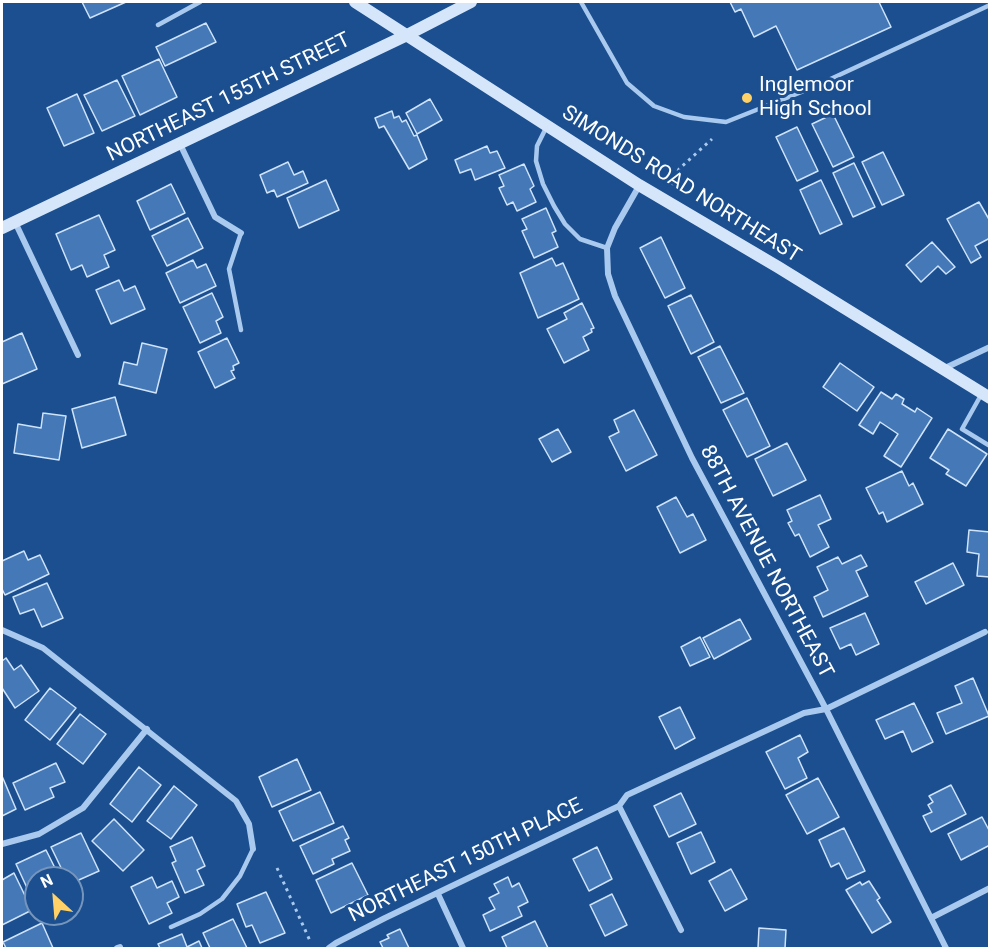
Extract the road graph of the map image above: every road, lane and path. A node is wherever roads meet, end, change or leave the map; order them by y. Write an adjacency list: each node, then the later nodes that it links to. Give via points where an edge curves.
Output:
1 (200, 2): 6 (lane)
2 (355, 2): 7 (main road, SIMONDS ROAD NORTHEAST)
3 (471, 2): 7 (main road, NORTHEAST 155TH STREET)
4 (581, 2): 5 (lane, via 627,83 654,106 684,117 726,122 810,89)
5 (990, 5)
6 (158, 26)
7 (407, 35): 8 (main road, SIMONDS ROAD NORTHEAST); 10 (main road, NORTHEAST 155TH STREET)
8 (547, 125): 11 (main road, SIMONDS ROAD NORTHEAST); 16 (lane, via 535,154 543,184 565,224 580,239)
9 (712, 139): 12 (path, via 679,170)
10 (180, 143): 13 (main road, NORTHEAST 155TH STREET); 15 (street, via 215,218)
11 (639, 185): 16 (street, 88TH AVENUE NORTHEAST); 20 (main road, SIMONDS ROAD NORTHEAST)
12 (672, 185)
13 (15, 222): 14 (main road, NORTHEAST 155TH STREET); 19 (street)
14 (2, 228)
15 (241, 233): 17 (lane, via 230,270)
16 (607, 248): 26 (street, 88TH AVENUE NORTHEAST, via 608,274 615,297 692,458)
17 (241, 330)
18 (990, 347): 20 (street)
19 (78, 355)
20 (945, 369): 21 (main road, SIMONDS ROAD NORTHEAST)
21 (986, 395): 22 (lane, via 962,429)
22 (990, 446)
23 (990, 626): 25 (lane)
24 (2, 630): 27 (street, via 43,648)
25 (985, 632): 26 (street, NORTHEAST 150TH PLACE)
26 (826, 709): 28 (street, NORTHEAST 150TH PLACE, via 804,714 627,795); 34 (street, 88TH AVENUE NORTHEAST)
27 (147, 729): 29 (street, via 83,808 39,834); 30 (street, via 236,801 249,824)
28 (619, 806): 33 (street, NORTHEAST 150TH PLACE); 36 (street)
29 (2, 844)
30 (254, 849): 35 (lane, via 222,899)
31 (277, 868): 37 (path)
32 (990, 888): 34 (street)
33 (438, 894): 38 (street, NORTHEAST 150TH PLACE); 39 (street)
34 (931, 918): 40 (street, 88TH AVENUE NORTHEAST)
35 (171, 927)
36 (681, 930)
37 (311, 944)
38 (329, 948)
39 (463, 948)
40 (946, 948)

